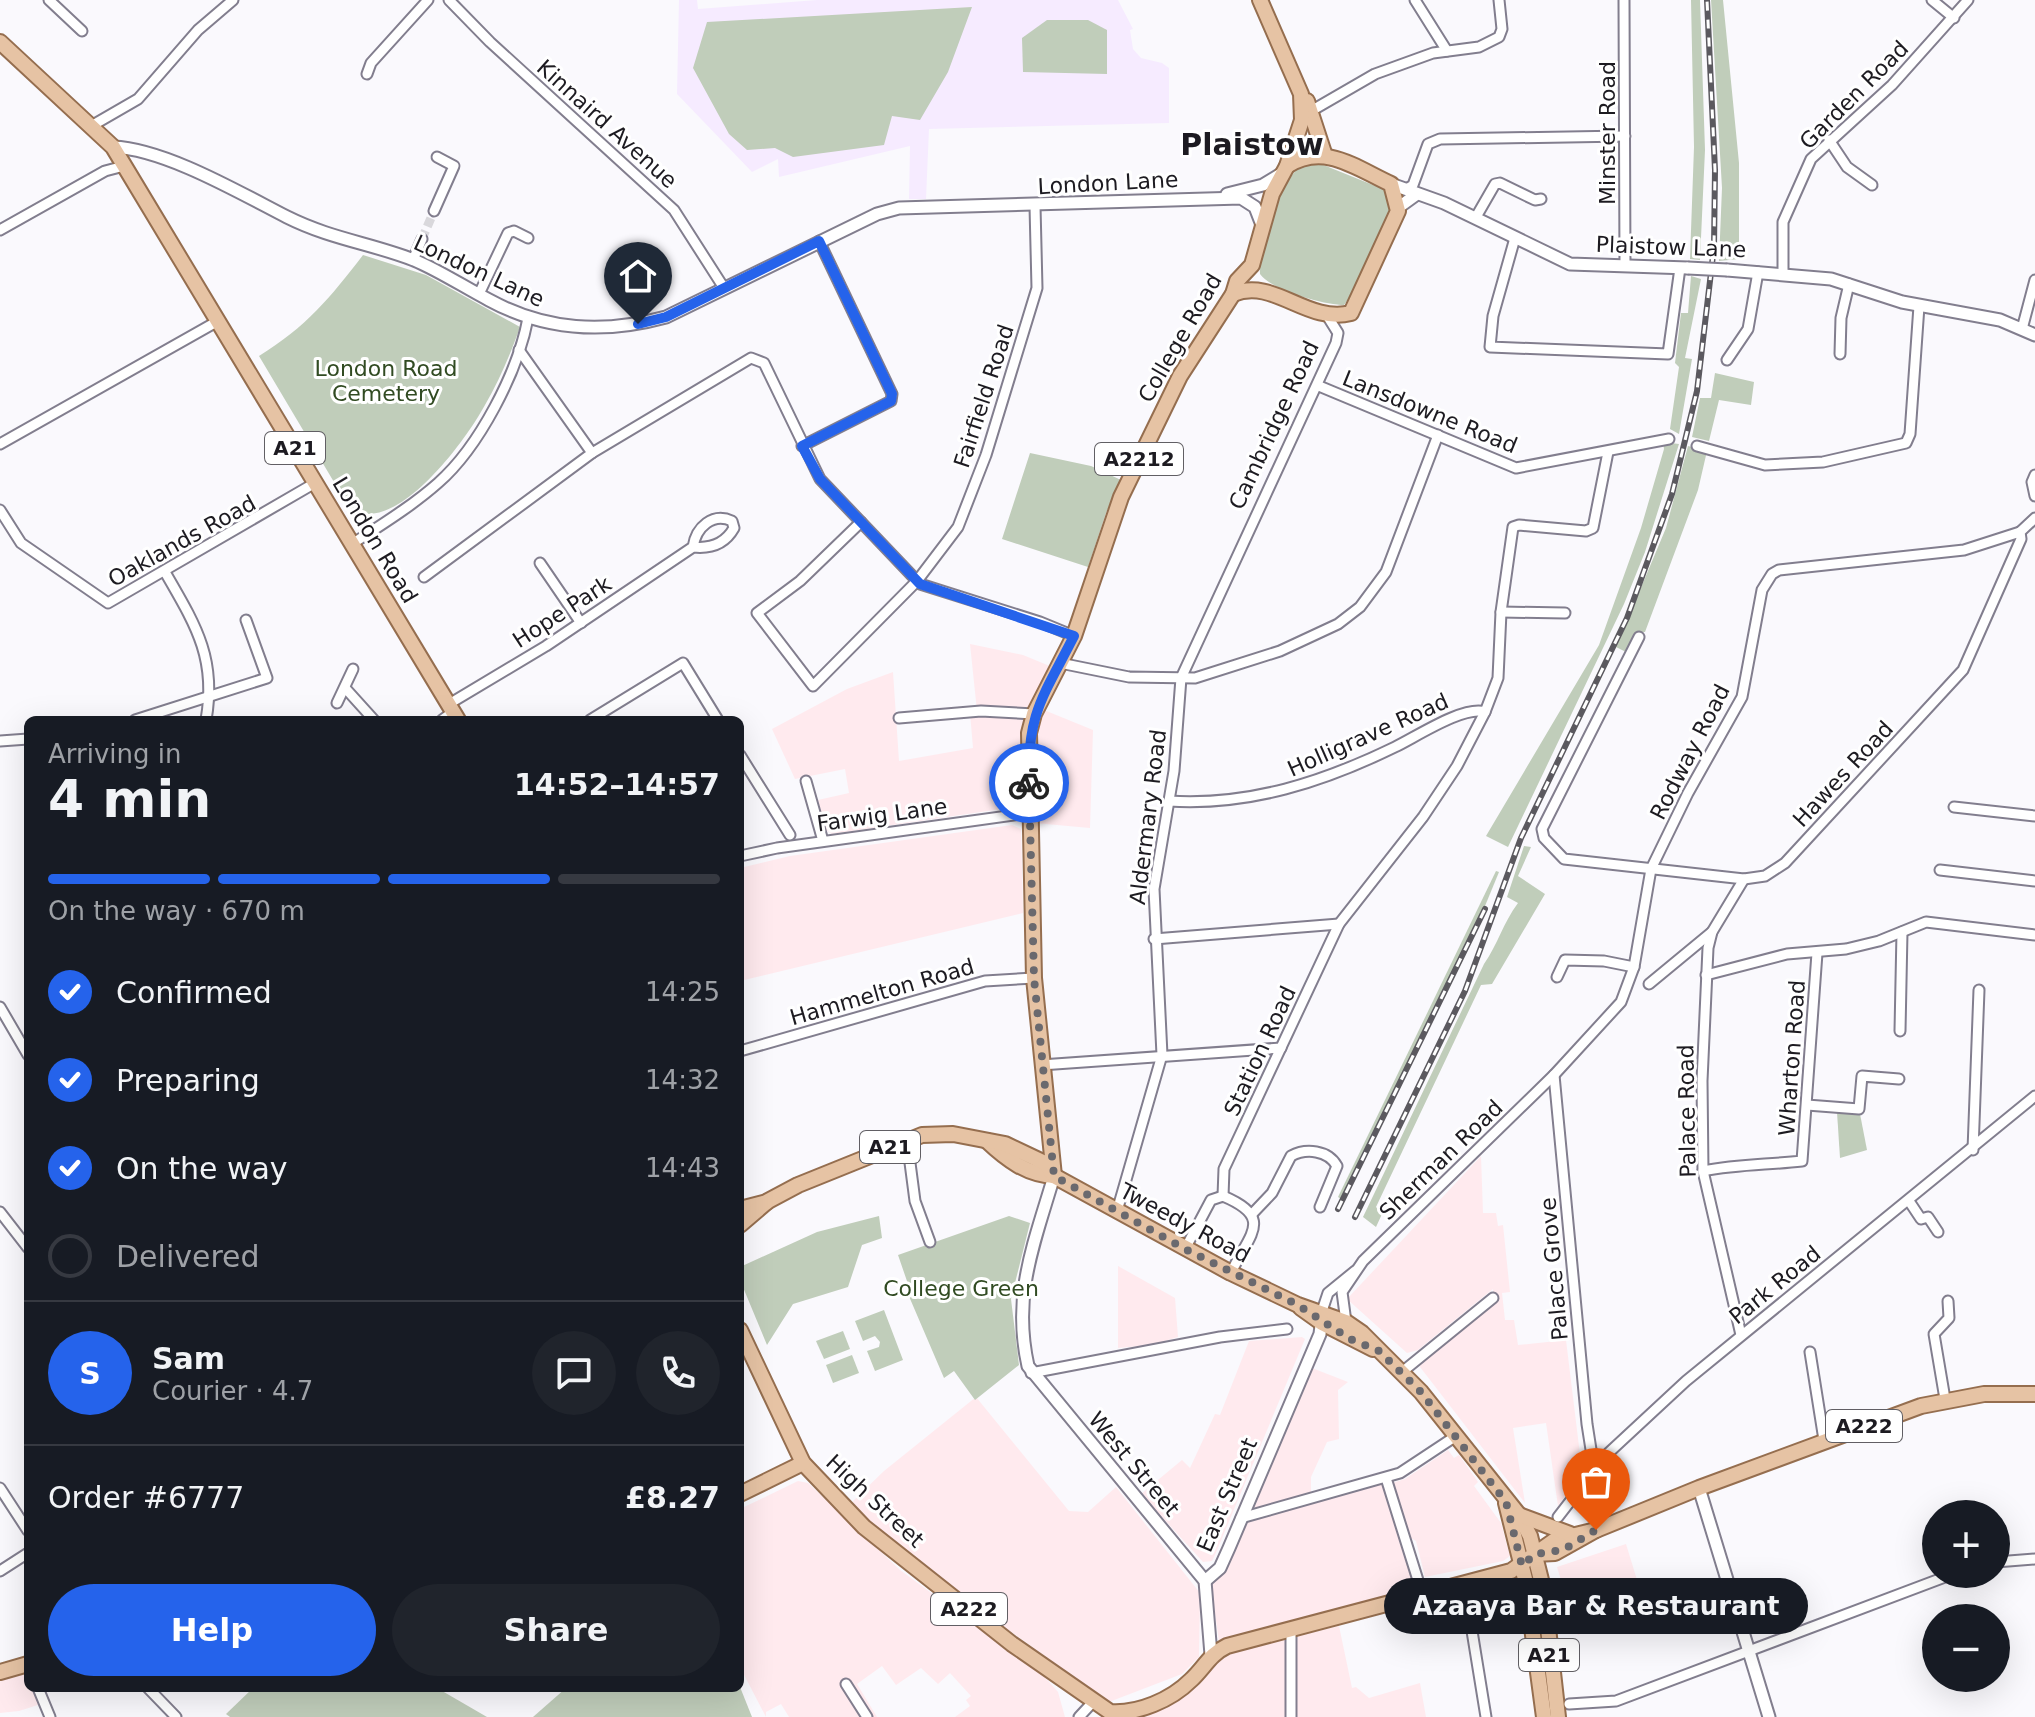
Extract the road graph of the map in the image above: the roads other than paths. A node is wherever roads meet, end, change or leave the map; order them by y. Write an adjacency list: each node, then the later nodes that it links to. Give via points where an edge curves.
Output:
1 (49, 0): 12 (street)
2 (233, 0): 18 (street, via 198,30 138,99)
3 (428, 0): 15 (street)
4 (449, 0): 50 (street, Kinnaird Avenue, via 674,210)
5 (1260, 0): 16 (main road, A2212)
6 (1415, 0): 14 (street)
7 (1499, 0): 14 (street, via 1499,37 1479,47)
8 (1624, 0): 19 (street, Minster Road)
9 (1932, 0): 11 (street)
10 (1968, 0): 11 (street, Garden Road)
11 (1954, 18): 20 (street, Garden Road, via 1892,85)
12 (82, 31)
13 (0, 42): 18 (main road, A21)
14 (1447, 51): 17 (street, via 1375,74)
15 (367, 74)
16 (1301, 94): 17 (main road); 25 (main road, A2212, via 1302,120)
17 (1311, 111): 22 (main road)
18 (93, 125): 21 (main road, A21)
19 (1625, 136): 29 (street, via 1440,139 1428,144); 44 (street, Minster Road)
20 (1829, 140): 28 (street, via 1847,167); 47 (street, Garden Road, via 1811,159 1783,222)
21 (113, 147): 23 (street, London Lane); 26 (main road, A21)
22 (1324, 153): 25 (main road, via 1307,155); 27 (main road, Plaistow Lane)
23 (152, 156): 26 (street); 42 (street, London Lane, via 332,238)
24 (437, 157): 34 (street, via 454,166)
25 (1285, 169): 30 (street, via 1263,185); 36 (main road, College Road / A2212)
26 (127, 171): 37 (street, via 105,171); 57 (main road, London Road / A21)
27 (1391, 184): 29 (street, Plaistow Lane); 33 (main road)
28 (1872, 185)
29 (1412, 191): 33 (street); 35 (street, Plaistow Lane)
30 (1215, 198): 32 (street, London Lane); 36 (street, via 1246,199)
31 (1541, 199): 35 (street, via 1495,184)
32 (1035, 206): 41 (street, London Lane, via 899,208); 83 (street, Fairfield Road, via 1037,288 986,455 958,527)
33 (1399, 207): 55 (main road, Cambridge Road, via 1354,310)
34 (434, 211)
35 (1476, 217): 39 (street, Plaistow Lane)
36 (1262, 225): 43 (main road, College Road / A2212)
37 (0, 230)
38 (528, 238): 52 (street, via 508,233)
39 (1515, 238): 44 (street, Plaistow Lane, via 1570,264); 45 (street, via 1493,316 1490,347 1668,354)
40 (422, 239): 42 (street)
41 (819, 241): 50 (street, London Lane); 67 (street, via 892,394 891,401)
42 (413, 260): 52 (street, London Lane)
43 (1252, 265): 51 (main road, via 1253,277); 53 (main road, College Road / A2212)
44 (1625, 266): 45 (street, Plaistow Lane)
45 (1684, 268): 46 (street, Plaistow Lane, bridge)
46 (1758, 272): 47 (street, Plaistow Lane); 62 (street, via 1748,329)
47 (1783, 274): 49 (street, Plaistow Lane)
48 (2035, 280): 58 (street)
49 (1849, 284): 54 (street, Plaistow Lane); 61 (street)
50 (724, 288): 56 (street, London Lane, via 666,317 638,324 579,328)
51 (1266, 292): 53 (main road); 55 (main road)
52 (479, 294): 56 (street, London Lane)
53 (1233, 294): 88 (main road, College Road / A2212, via 1180,376 1121,497)
54 (1919, 306): 58 (street, Plaistow Lane); 68 (street, via 1906,443 1823,462 1765,465)
55 (1328, 317): 63 (street, Cambridge Road, via 1338,333)
56 (528, 318): 60 (street)
57 (218, 321): 66 (street); 72 (main road, London Road / A21)
58 (2022, 329): 59 (street, Plaistow Lane)
59 (2035, 335)
60 (519, 350): 70 (street); 78 (street, via 493,411 439,482)
61 (1840, 354)
62 (1727, 360)
63 (1319, 386): 64 (street, Lansdowne Road); 92 (street, Cambridge Road)
64 (1438, 435): 69 (street, Lansdowne Road, via 1516,468); 92 (street, via 1393,558 1360,607 1338,624 1280,651)
65 (1669, 439): 69 (street, Lansdowne Road)
66 (0, 444)
67 (802, 446): 70 (street, via 764,363 751,358); 76 (street, via 820,479)
68 (1697, 446)
69 (1608, 452): 84 (street, Station Road, via 1591,530 1513,527)
70 (592, 453): 82 (street)
71 (2035, 475): 73 (street)
72 (315, 483): 78 (main road, London Road / A21); 81 (street, Oaklands Road)
73 (2035, 496)
74 (0, 510): 81 (street, Oaklands Road, via 21,543 108,603)
75 (2035, 518): 77 (street, Hawes Road)
76 (861, 522): 83 (street); 83 (street, Fairfield Road, via 800,581 757,613 813,686)
77 (2020, 532): 118 (street, Rodway Road, via 1964,550 1772,574 1762,590 1742,697); 120 (street, Hawes Road, via 1963,670 1785,863 1765,876)
78 (352, 544): 98 (main road, London Road / A21)
79 (693, 547): 87 (street, Hope Park)
80 (540, 563): 87 (street)
81 (165, 572): 94 (street, via 202,635)
82 (424, 577)
83 (917, 581): 88 (street)
84 (1501, 612): 85 (street); 97 (street, Station Road, via 1498,678)
85 (1565, 613)
86 (246, 620): 94 (street, via 267,678)
87 (581, 623): 98 (street, Hope Park)
88 (1074, 636): 90 (main road, College Road / A2212)
89 (1639, 637): 118 (street, Hawes Road, via 1542,829 1564,859)
90 (1060, 663): 92 (street, via 1129,677); 99 (main road, College Road / A2212)
91 (353, 669): 93 (street)
92 (1181, 678): 111 (street, Aldermary Road)
93 (346, 689): 95 (street); 102 (street)
94 (210, 695): 100 (street); 101 (street)
95 (337, 703)
96 (605, 710): 103 (street); 104 (street); 105 (street, via 683,663)
97 (1485, 712): 111 (street, Holligrave Road, via 1468,710 1290,790 1242,799); 122 (street, Station Road, via 1423,817)
98 (451, 714)
99 (1034, 714): 106 (street, via 981,711); 113 (main road, College Road / A2212, via 1028,743)
100 (147, 716)
101 (207, 716)
102 (370, 716)
103 (596, 716)
104 (609, 716)
105 (716, 716)
106 (899, 718)
107 (24, 739): 108 (street)
108 (0, 741)
109 (744, 761): 115 (street)
110 (806, 781): 116 (street)
111 (1169, 801): 126 (street, Aldermary Road, via 1154,889)
112 (1954, 807): 114 (street)
113 (1029, 813): 116 (street, Farwig Lane); 131 (main road, College Road / A2212)
114 (2035, 816)
115 (790, 829)
116 (823, 841): 117 (street, Farwig Lane)
117 (744, 855)
118 (1651, 869): 120 (street, Hawes Road); 128 (street, Rodway Road)
119 (1940, 870): 121 (street)
120 (1744, 879): 123 (street)
121 (2035, 881)
122 (1339, 924): 126 (street); 137 (street, Station Road)
123 (1712, 932): 129 (street, Palace Road); 132 (street)
124 (1902, 932): 125 (street, via 1926,922); 127 (street); 135 (street)
125 (2035, 935)
126 (1154, 939): 139 (street, Aldermary Road)
127 (1817, 953): 129 (street, via 1787,954); 144 (street, Wharton Road)
128 (1634, 967): 130 (street, via 1565,960); 141 (street, Rodway Road, via 1610,1019)
129 (1706, 975): 150 (street, Palace Road)
130 (1557, 977)
131 (1034, 978): 138 (street, Hammelton Road, via 985,981); 140 (main road, College Road / A2212)
132 (1649, 984)
133 (1979, 990): 148 (street)
134 (0, 1007): 136 (street)
135 (1900, 1031)
136 (24, 1048)
137 (1281, 1048): 139 (street); 152 (street, Station Road, via 1224,1169)
138 (744, 1050)
139 (1162, 1055): 140 (street); 157 (street)
140 (1041, 1065): 145 (main road, College Road / A2212)
141 (1554, 1075): 165 (street, Sherman Road); 182 (street, Palace Grove, via 1583,1395)
142 (1899, 1079): 144 (street, via 1862,1076 1859,1109)
143 (2035, 1096): 148 (street, Park Road)
144 (1807, 1105): 150 (street, Wharton Road, via 1802,1161)
145 (1050, 1138): 149 (main road, via 1039,1149); 151 (main road, College Road / A2212)
146 (907, 1140): 147 (main road, Tweedy Road / A21, via 936,1134); 153 (main road, Tweedy Road / A21); 162 (street, via 915,1201)
147 (987, 1141): 149 (main road, Tweedy Road / A21); 151 (main road, Tweedy Road / A21, via 1005,1159 1040,1176)
148 (1973, 1150): 154 (street, Park Road)
149 (1025, 1151): 151 (main road, Tweedy Road / A21)
150 (1703, 1171): 172 (street, Palace Road)
151 (1054, 1176): 157 (main road, Tweedy Road / A21); 177 (street, College Road, via 1023,1282 1022,1324)
152 (1223, 1196): 159 (street); 164 (street, via 1207,1203)
153 (768, 1201): 156 (main road, Tweedy Road / A21); 160 (main road, Tweedy Road / A21)
154 (1909, 1201): 161 (street); 172 (street, Park Road)
155 (1320, 1207): 159 (street, via 1337,1166 1329,1156 1307,1151 1291,1156 1272,1193)
156 (744, 1208)
157 (1117, 1211): 164 (main road, Tweedy Road / A21)
158 (0, 1212): 163 (street)
159 (1253, 1213): 166 (street, via 1255,1225)
160 (744, 1222)
161 (1938, 1232)
162 (930, 1242)
163 (24, 1243)
164 (1185, 1249): 166 (main road, Tweedy Road / A21)
165 (1355, 1271): 169 (street, Sherman Road, via 1338,1282); 170 (street, Sherman Road, via 1341,1298)
166 (1231, 1273): 169 (main road, Tweedy Road / A21)
167 (1493, 1298): 176 (street)
168 (1948, 1301): 179 (street, via 1949,1318 1934,1334)
169 (1323, 1311): 170 (main road, Tweedy Road / A21); 174 (main road, Tweedy Road / A21); 191 (street, East Street)
170 (1346, 1322): 174 (main road, Tweedy Road / A21)
171 (1287, 1329): 177 (street)
172 (1741, 1335): 182 (street, Park Road)
173 (744, 1338): 183 (main road, A222)
174 (1379, 1351): 176 (main road, Tweedy Road / A21)
175 (1810, 1352): 181 (street)
176 (1402, 1372): 180 (main road, Tweedy Road / A21)
177 (1031, 1373): 201 (street, West Street)
178 (2035, 1394): 179 (main road, A222)
179 (1945, 1399): 181 (main road, A222)
180 (1456, 1436): 184 (street); 188 (main road, Tweedy Road / A21)
181 (1824, 1440): 186 (main road, A222)
182 (1596, 1459): 190 (street, Park Road, via 1592,1473)
183 (803, 1463): 187 (main road); 213 (main road, High Street / A222, via 882,1544)
184 (1386, 1478): 191 (street); 204 (street)
185 (0, 1488): 192 (street)
186 (1699, 1488): 193 (main road, A222); 206 (street)
187 (744, 1492)
188 (1506, 1502): 189 (main road, Tweedy Road / A21); 199 (main road, Tweedy Road / A21)
189 (1519, 1515): 194 (main road); 195 (main road, Tweedy Road / A21)
190 (1558, 1517)
191 (1241, 1518): 201 (street, East Street, via 1220,1568)
192 (24, 1525)
193 (1596, 1530): 194 (main road, A222); 195 (main road, A222, via 1563,1550)
194 (1570, 1534): 195 (main road, A222)
195 (1535, 1554): 199 (main road, A222); 214 (main road, A21)
196 (24, 1556): 200 (street)
197 (2035, 1559): 198 (street)
198 (2010, 1561)
199 (1522, 1566): 202 (main road, A222); 221 (main road, A21)
200 (0, 1571)
201 (1205, 1581): 207 (street, East Street)
202 (1464, 1582): 204 (main road, A222); 220 (street)
203 (1922, 1586): 206 (street)
204 (1422, 1593): 205 (main road, A222)
205 (1291, 1630): 207 (main road, A222); 219 (street)
206 (1750, 1651): 214 (street, via 1616,1701); 222 (street)
207 (1211, 1655): 213 (main road, High Street / A222, via 1191,1680 1155,1703 1124,1713)
208 (24, 1665): 209 (main road)
209 (0, 1672)
210 (846, 1684): 217 (street)
211 (40, 1692): 215 (street)
212 (152, 1692): 216 (street)
213 (1092, 1703): 218 (street)
214 (1566, 1707)
215 (50, 1717)
216 (176, 1717)
217 (867, 1717)
218 (1079, 1717)
219 (1291, 1717)
220 (1486, 1717)
221 (1544, 1717)
222 (1769, 1717)

